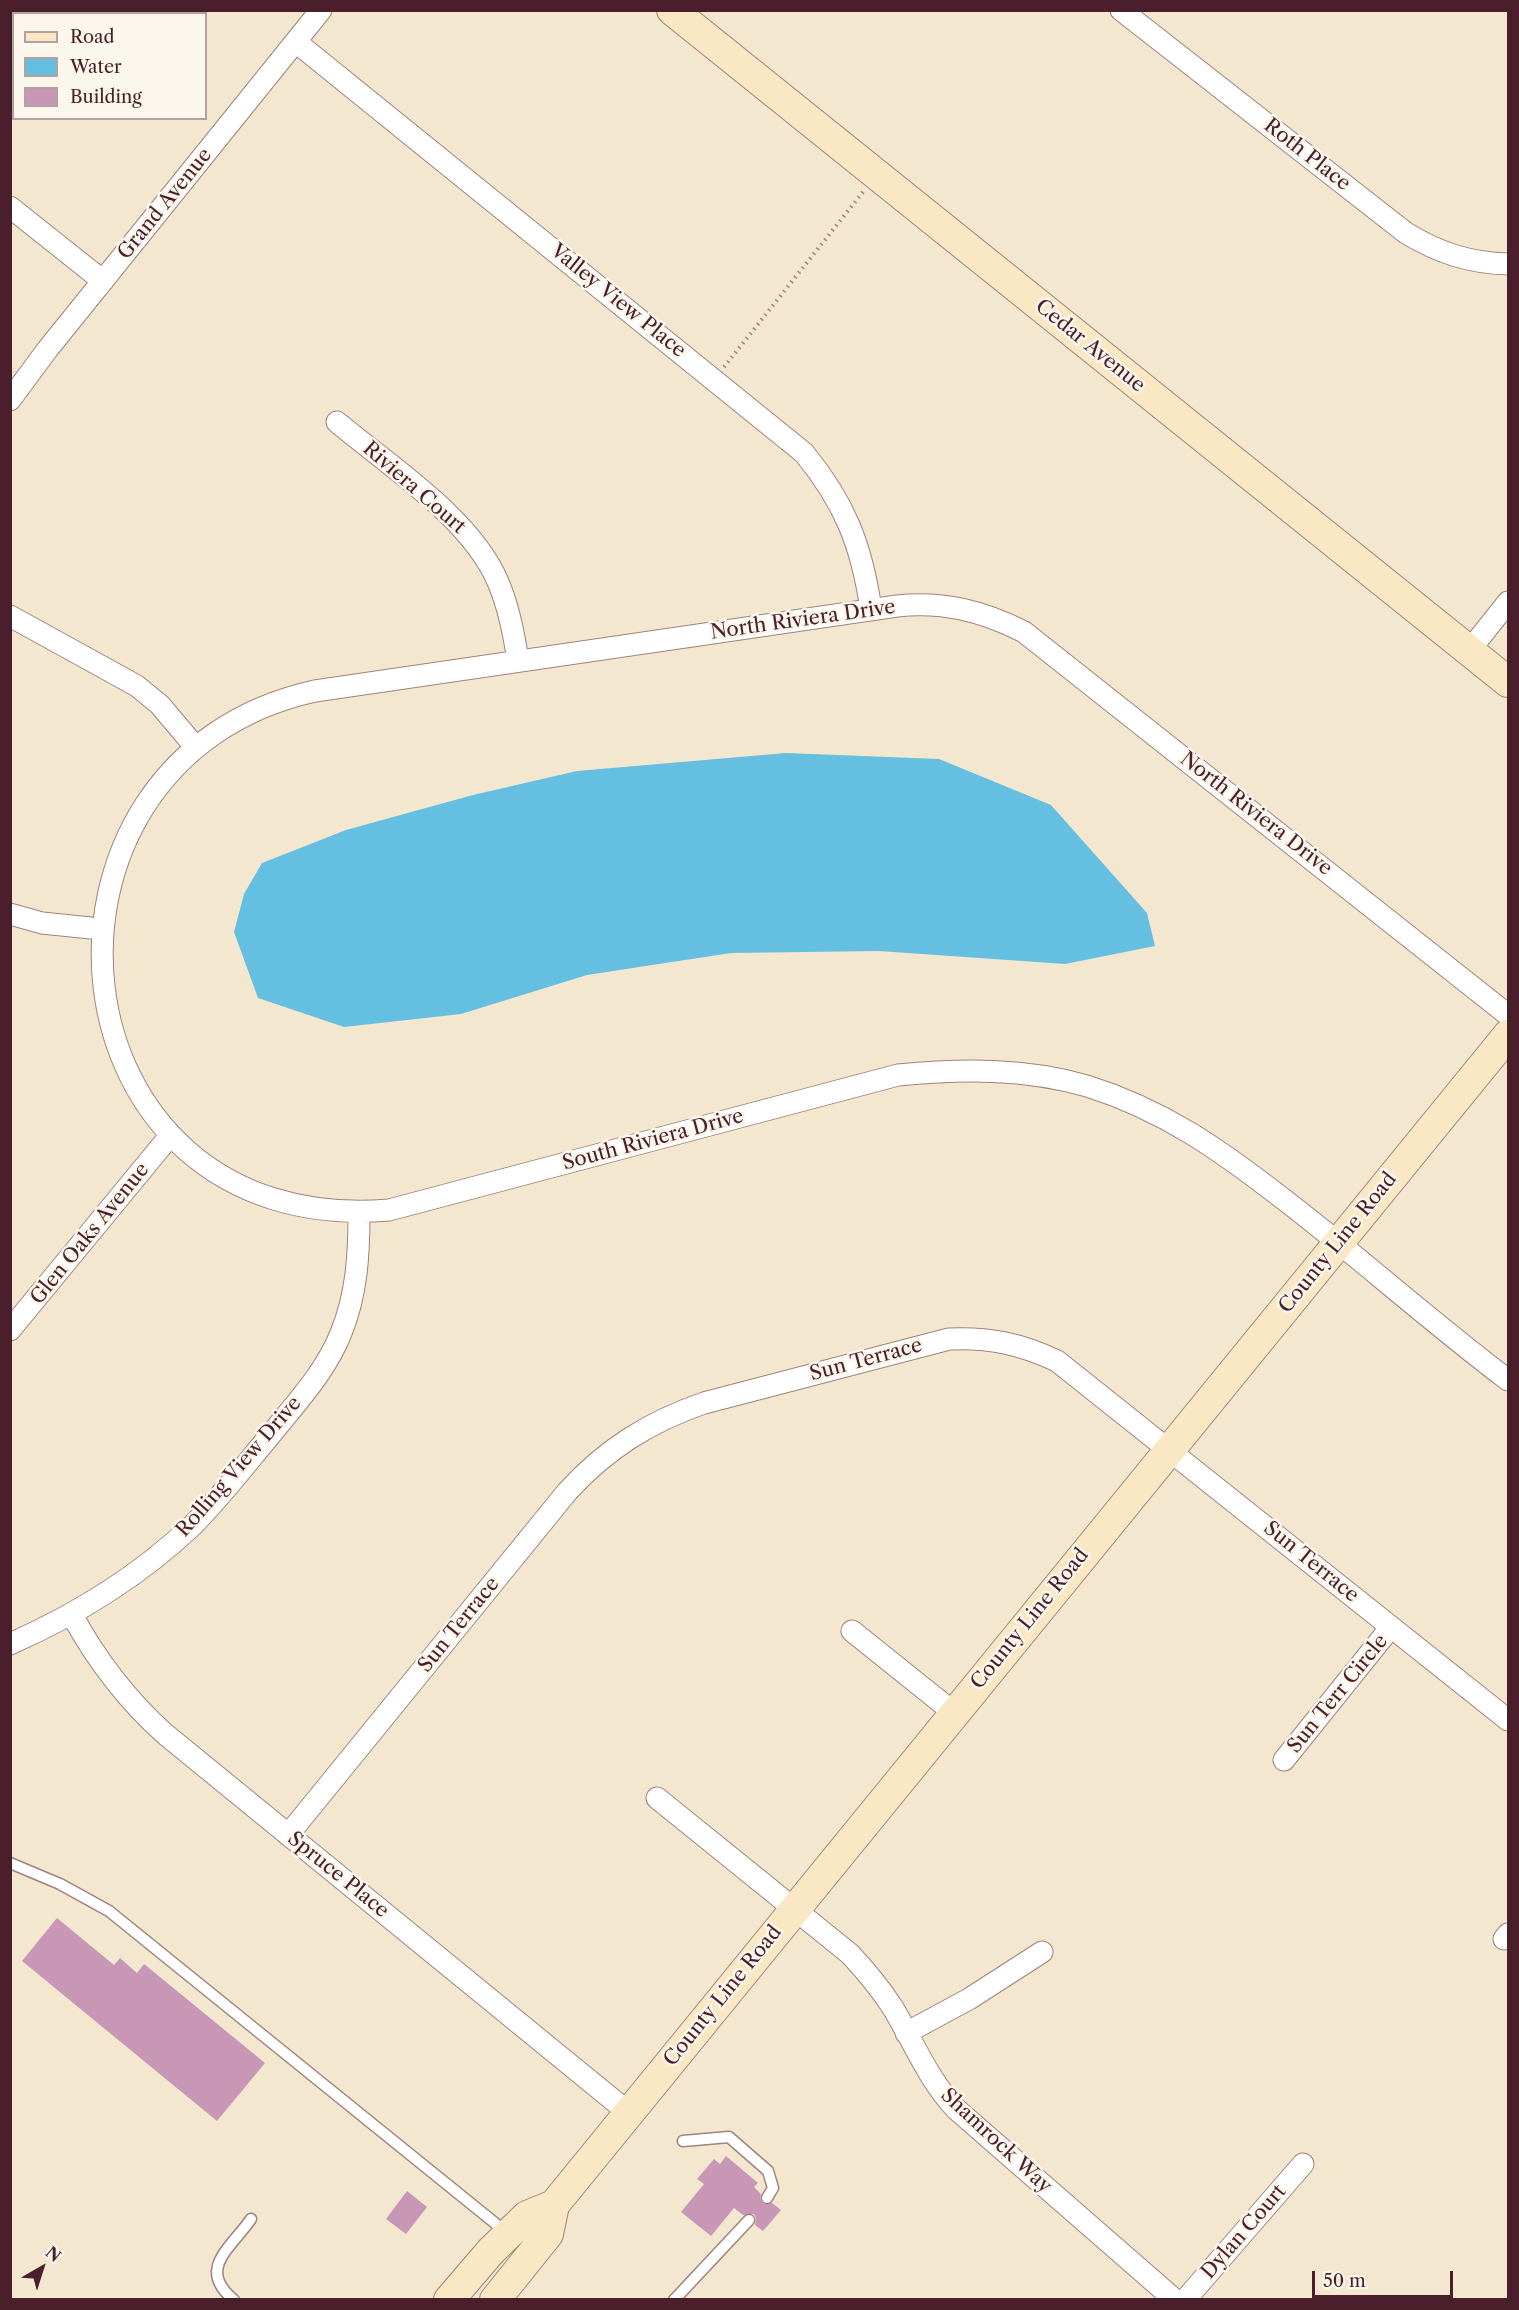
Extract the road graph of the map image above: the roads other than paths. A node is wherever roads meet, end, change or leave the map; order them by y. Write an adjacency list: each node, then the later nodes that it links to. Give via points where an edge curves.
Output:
1 (321, 10): 4 (street, Grand Avenue)
2 (672, 10): 13 (street, Cedar Avenue)
3 (1121, 10): 6 (street, Roth Place, via 1406,233 1458,258)
4 (296, 42): 7 (street, Grand Avenue); 11 (street, Valley View Place, via 804,453 826,480 855,536)
5 (10, 207): 7 (street)
6 (1509, 264)
7 (103, 281): 8 (street, Grand Avenue)
8 (10, 400)
9 (337, 422): 14 (street, Riviera Court, via 464,529 498,579 508,607)
10 (1509, 602): 13 (street)
11 (871, 610): 14 (street, North Riviera Drive); 19 (street, North Riviera Drive, via 912,604 942,605 997,618 1024,632)
12 (10, 616): 16 (street, via 137,686 160,705)
13 (1469, 651): 15 (street, Cedar Avenue)
14 (518, 661): 16 (street, North Riviera Drive, via 285,697 222,723)
15 (1509, 682)
16 (192, 744): 18 (street, North Riviera Drive, via 167,765 123,824 96,896)
17 (10, 914): 18 (street, via 42,923)
18 (91, 928): 21 (street, South Riviera Drive, via 94,992 110,1048 131,1090)
19 (1509, 1015)
20 (1509, 1035): 23 (street, County Line Road)
21 (169, 1137): 22 (street, South Riviera Drive, via 215,1173 257,1195 314,1209); 24 (street, Glen Oaks Avenue)
22 (359, 1212): 23 (street, South Riviera Drive, via 421,1203 898,1075 996,1071 1085,1086 1169,1119 1208,1142); 27 (street, Rolling View Drive, via 358,1269 352,1302 341,1334 307,1390 193,1524 124,1582)
23 (1339, 1242): 25 (street, South Riviera Drive); 26 (street, County Line Road)
24 (10, 1330)
25 (1509, 1380)
26 (1169, 1448): 28 (street, Sun Terrace); 31 (street, County Line Road); 35 (street, Sun Terrace, via 1057,1361 1030,1348 977,1338 927,1343 669,1415 610,1451 584,1474)
27 (72, 1615): 30 (street, Rolling View Drive); 35 (street, Spruce Place, via 113,1682 138,1710)
28 (1391, 1627): 32 (street, Sun Terrace); 33 (street, Sun Terr Circle)
29 (852, 1630): 31 (street)
30 (10, 1644)
31 (953, 1712): 37 (street, County Line Road)
32 (1509, 1720)
33 (1284, 1760)
34 (657, 1798): 37 (street, Shamrock Way)
35 (288, 1835): 40 (street, Spruce Place)
36 (10, 1863): 47 (lane, via 109,1911)
37 (795, 1908): 39 (street, Shamrock Way, via 864,1969); 40 (street, County Line Road)
38 (1042, 1952): 39 (street, via 969,1999)
39 (906, 2033): 52 (street, Shamrock Way, via 937,2088 956,2109)
40 (628, 2113): 44 (street, County Line Road)
41 (683, 2141): 43 (lane, via 729,2137 768,2171 772,2188)
42 (1303, 2164): 53 (street, Dylan Court)
43 (767, 2198)
44 (554, 2205): 47 (street, via 527,2216); 50 (street, via 548,2234)
45 (252, 2219): 48 (lane, via 220,2258 216,2271 220,2288)
46 (749, 2220): 51 (lane)
47 (508, 2234): 49 (street)
48 (234, 2300)
49 (449, 2300)
50 (495, 2300)
51 (674, 2300)
52 (1175, 2300)
53 (1185, 2300)

